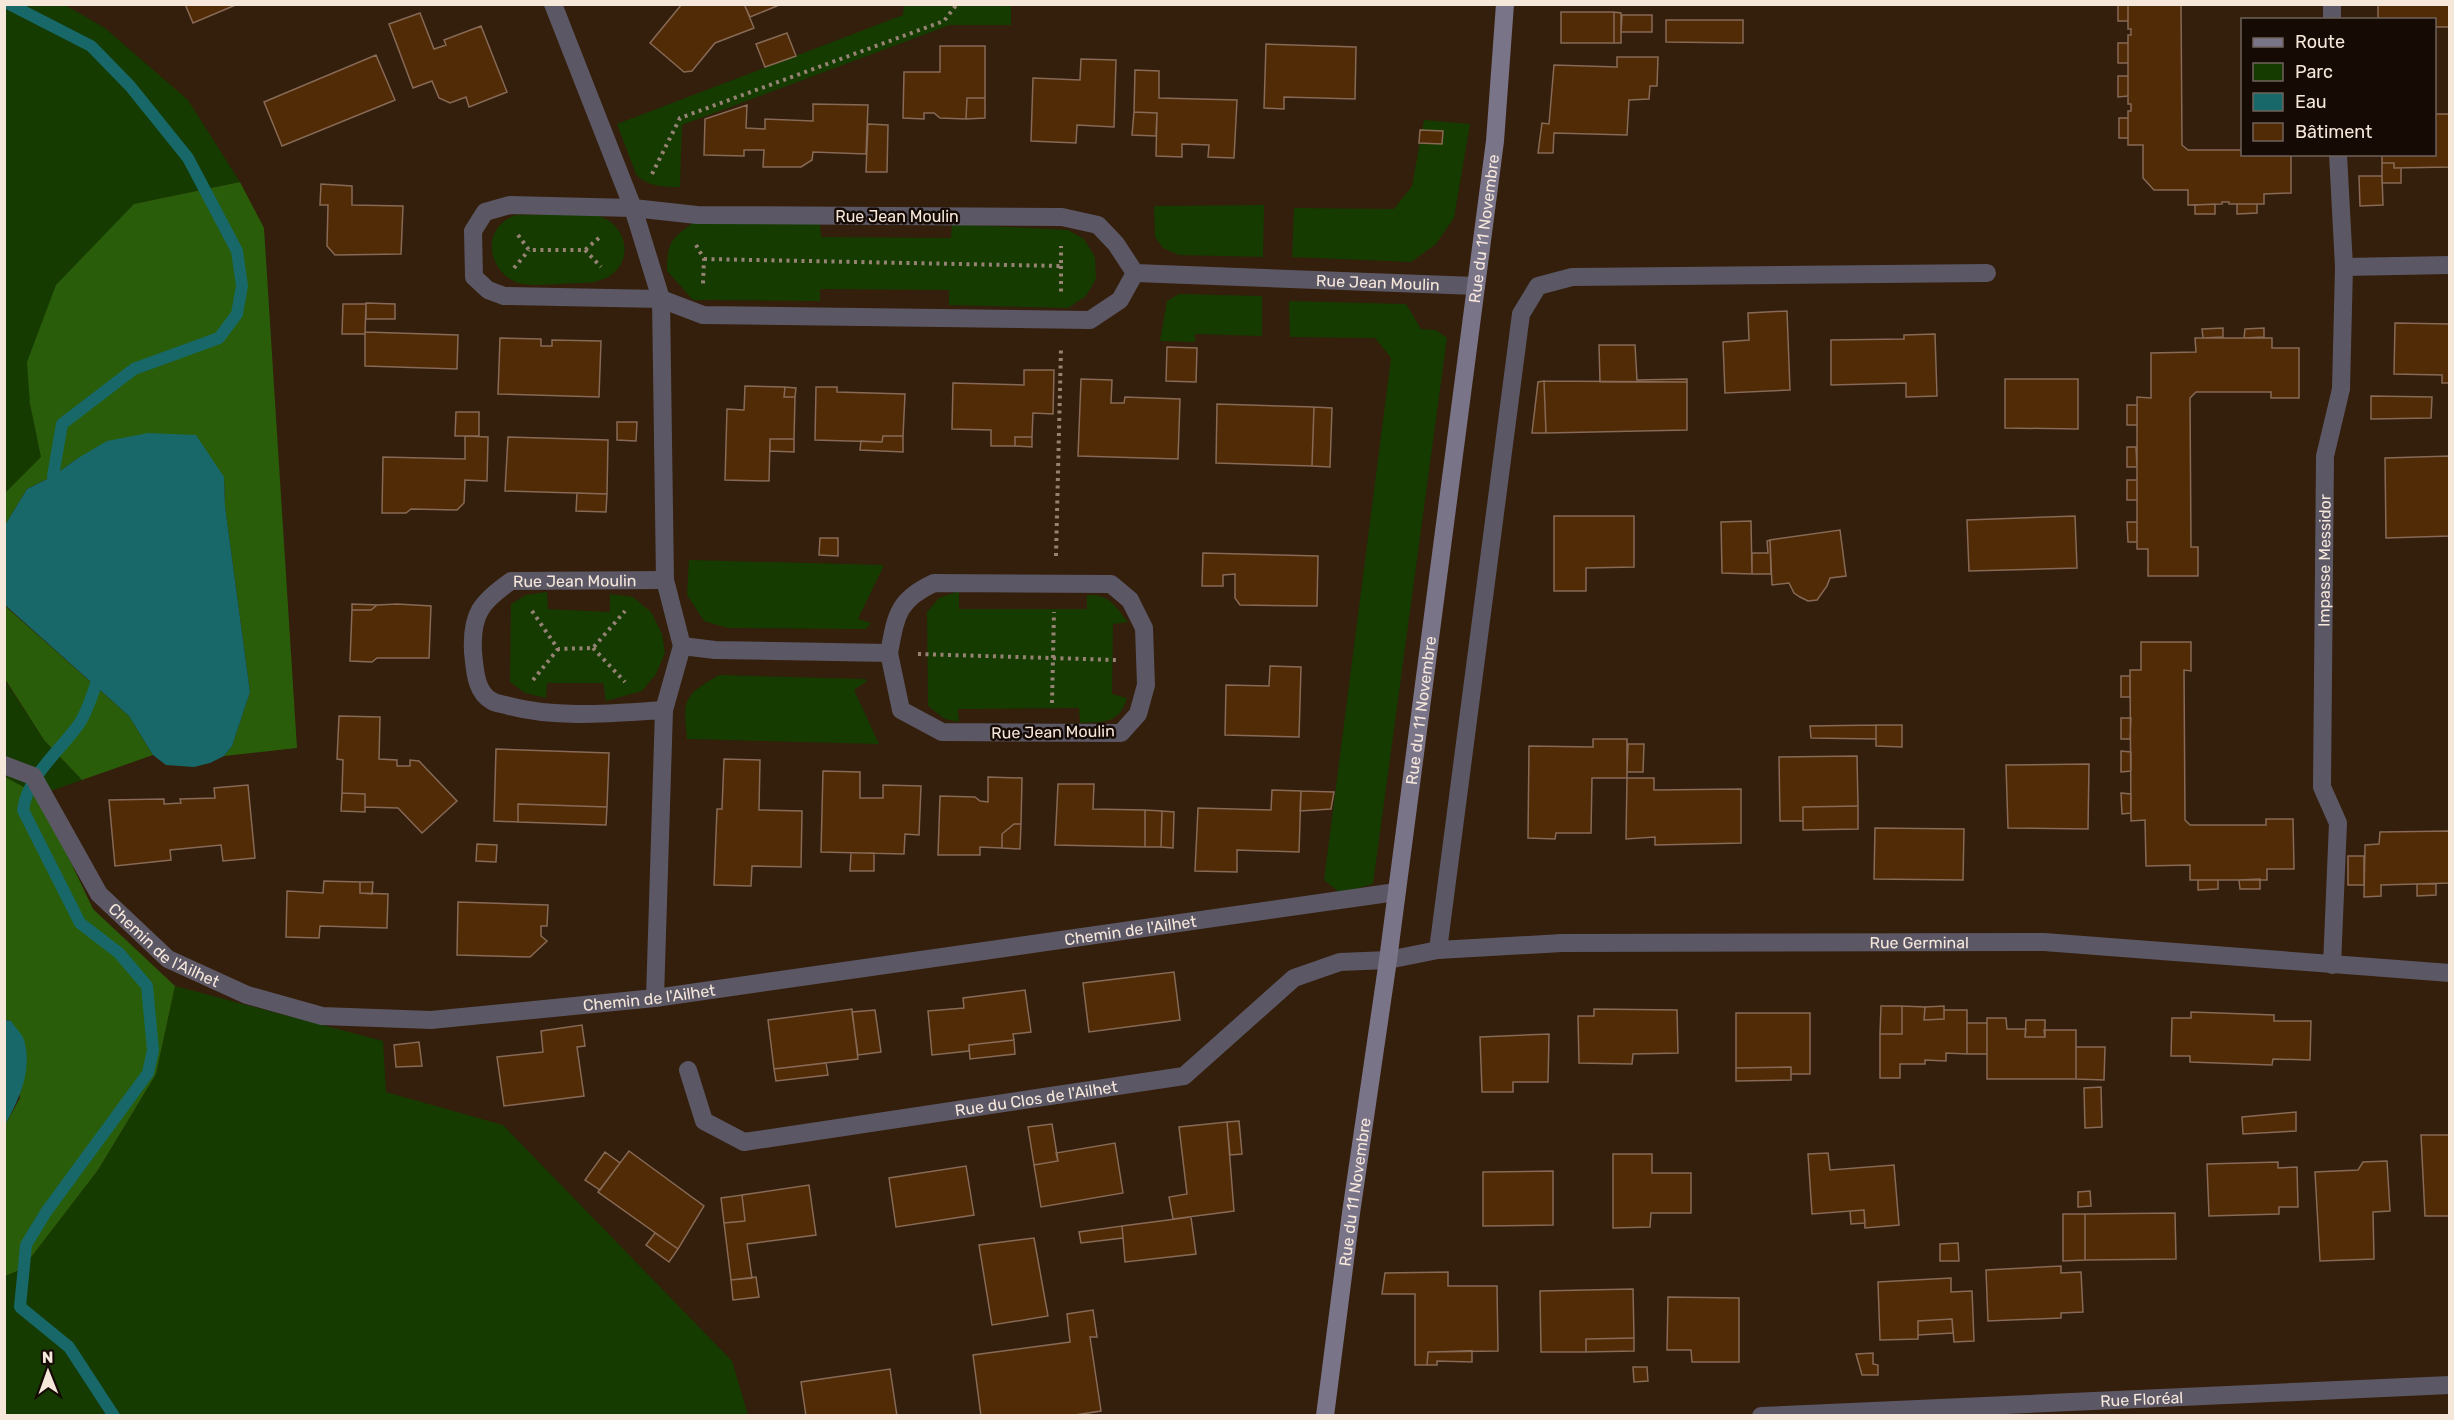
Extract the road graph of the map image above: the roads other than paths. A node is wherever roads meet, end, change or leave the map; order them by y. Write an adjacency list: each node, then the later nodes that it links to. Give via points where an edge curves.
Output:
1 (553, 4): 4 (street)
2 (1505, 4): 9 (street, Rue du 11 Novembre, via 1495,141)
3 (2338, 156): 6 (street, Impasse Messidor)
4 (633, 208): 7 (street, Rue Jean Moulin, via 697,215 1062,217 1098,225); 10 (street); 10 (street, Rue Jean Moulin, via 510,205 485,212 474,231 474,277 488,290 504,296)
5 (2450, 265): 6 (street)
6 (2344, 267): 19 (street, Impasse Messidor, via 2341,389 2325,456 2322,787 2338,823)
7 (1135, 273): 9 (street, Rue Jean Moulin); 10 (street, Rue Jean Moulin, via 1120,300 1090,320 703,315)
8 (1987, 273): 17 (street, via 1572,277 1538,286 1521,314)
9 (1476, 285): 16 (street, Rue du 11 Novembre)
10 (661, 299): 11 (street)
11 (658, 581): 12 (street); 14 (street, Rue Jean Moulin, via 511,580 491,595 474,617 473,649 476,681 491,701 526,711 618,714)
12 (682, 646): 13 (street); 14 (street)
13 (889, 653): 13 (street, Rue Jean Moulin, via 901,710 942,732 1121,733 1138,714 1146,685 1144,628 1130,600 1111,585 934,583 914,592 896,615)
14 (658, 710): 21 (street)
15 (4, 765): 21 (street, Chemin de l'Ailhet, via 33,776 99,894 168,959 247,994 322,1016 431,1020)
16 (1396, 892): 18 (street, Rue du 11 Novembre); 21 (street, Chemin de l'Ailhet)
17 (1438, 950): 18 (street, Rue Germinal); 19 (street, Rue Germinal, via 1562,943 2044,942)
18 (1388, 960): 22 (street, Rue du Clos de l'Ailhet, via 1340,962 1294,978 1184,1076 744,1142 704,1121); 24 (street, Rue du 11 Novembre)
19 (2332, 965): 20 (street, Rue Germinal)
20 (2450, 973)
21 (655, 998)
22 (688, 1070)
23 (2450, 1385): 25 (street, Rue Floréal)
24 (1324, 1416)
25 (1761, 1416)

